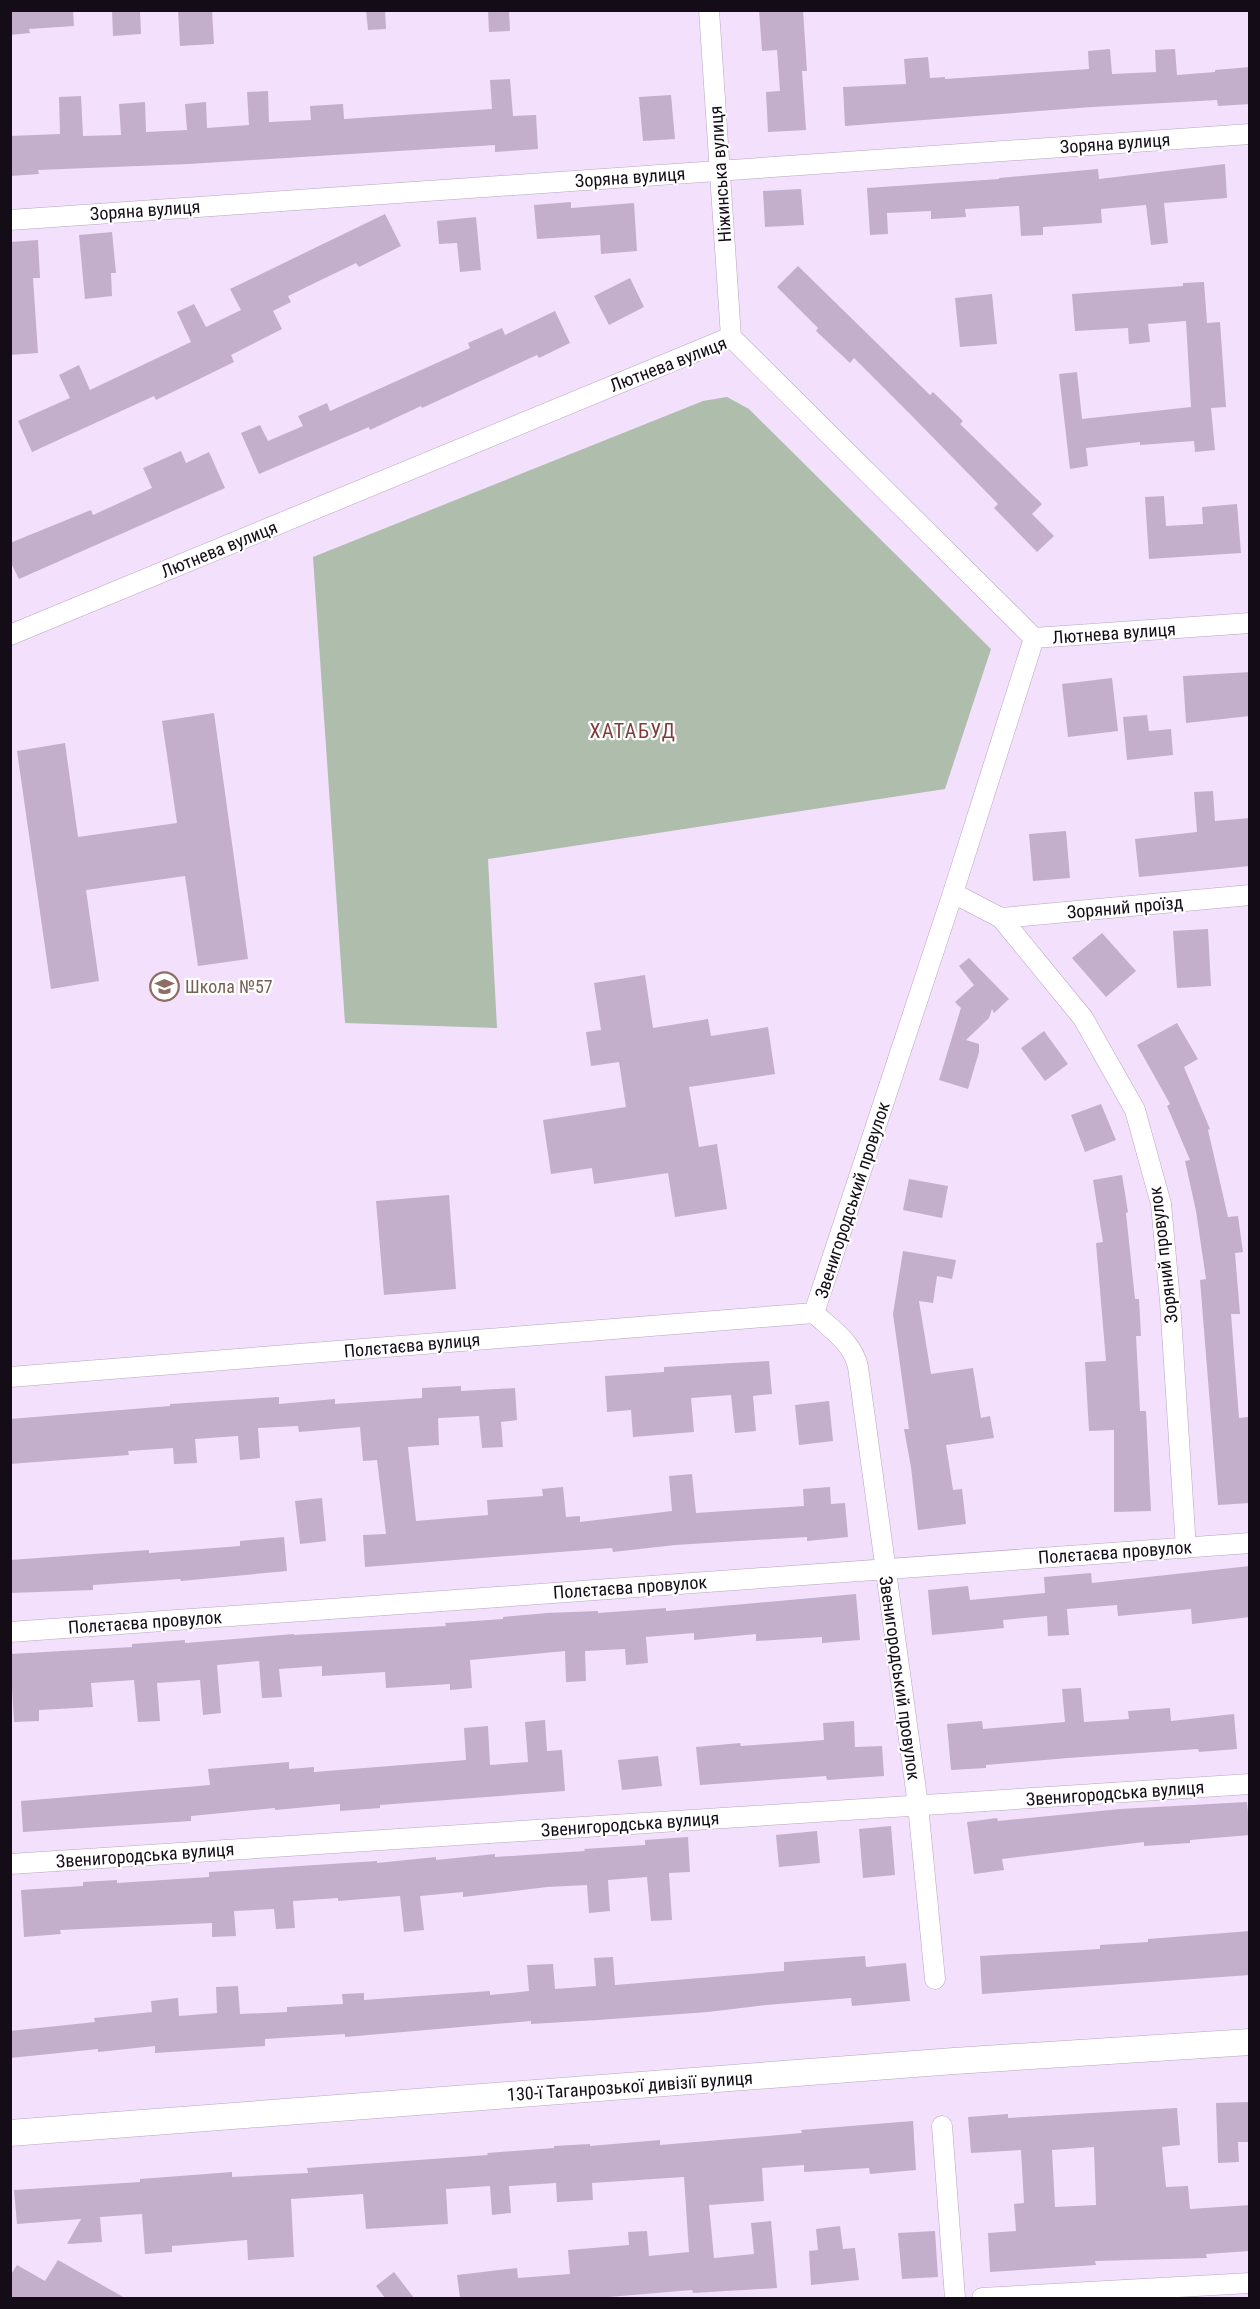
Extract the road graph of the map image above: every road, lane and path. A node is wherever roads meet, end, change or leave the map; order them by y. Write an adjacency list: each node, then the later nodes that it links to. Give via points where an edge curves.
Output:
1 (709, 10): 3 (street, Ніжинська вулиця)
2 (1250, 134): 3 (street, Зоряна вулиця)
3 (720, 170): 4 (street, Зоряна вулиця); 5 (street, Ніжинська вулиця)
4 (10, 220)
5 (731, 337): 7 (street, Лютнева вулиця); 8 (street, Лютнева вулиця)
6 (1250, 623): 8 (street, Лютнева вулиця)
7 (10, 635)
8 (1034, 638): 9 (street, Звенигородський провулок)
9 (953, 893): 11 (street, Зоряний провулок); 12 (street, Звенигородський провулок)
10 (1250, 896): 11 (street, Зоряний проїзд)
11 (1002, 918): 15 (street, Зоряний провулок, via 1083,1018 1135,1110 1161,1204)
12 (814, 1313): 13 (street, Полєтаєва вулиця); 16 (street, Звенигородський провулок, via 855,1356)
13 (10, 1377)
14 (1250, 1543): 15 (street, Полєтаєва провулок)
15 (1186, 1548): 16 (street, Полєтаєва провулок)
16 (885, 1568): 17 (street, Полєтаєва провулок); 19 (street, Звенигородський провулок)
17 (10, 1632)
18 (1250, 1784): 19 (street, Звенигородська вулиця)
19 (918, 1805): 20 (street, Звенигородська вулиця); 21 (street, Звенигородський провулок)
20 (10, 1864)
21 (935, 1979)
22 (1250, 2042): 24 (street, 130-ї Таганрозької дивізії вулиця)
23 (942, 2126): 26 (street)
24 (10, 2133)
25 (1250, 2283): 27 (street)
26 (955, 2298)
27 (982, 2298)

